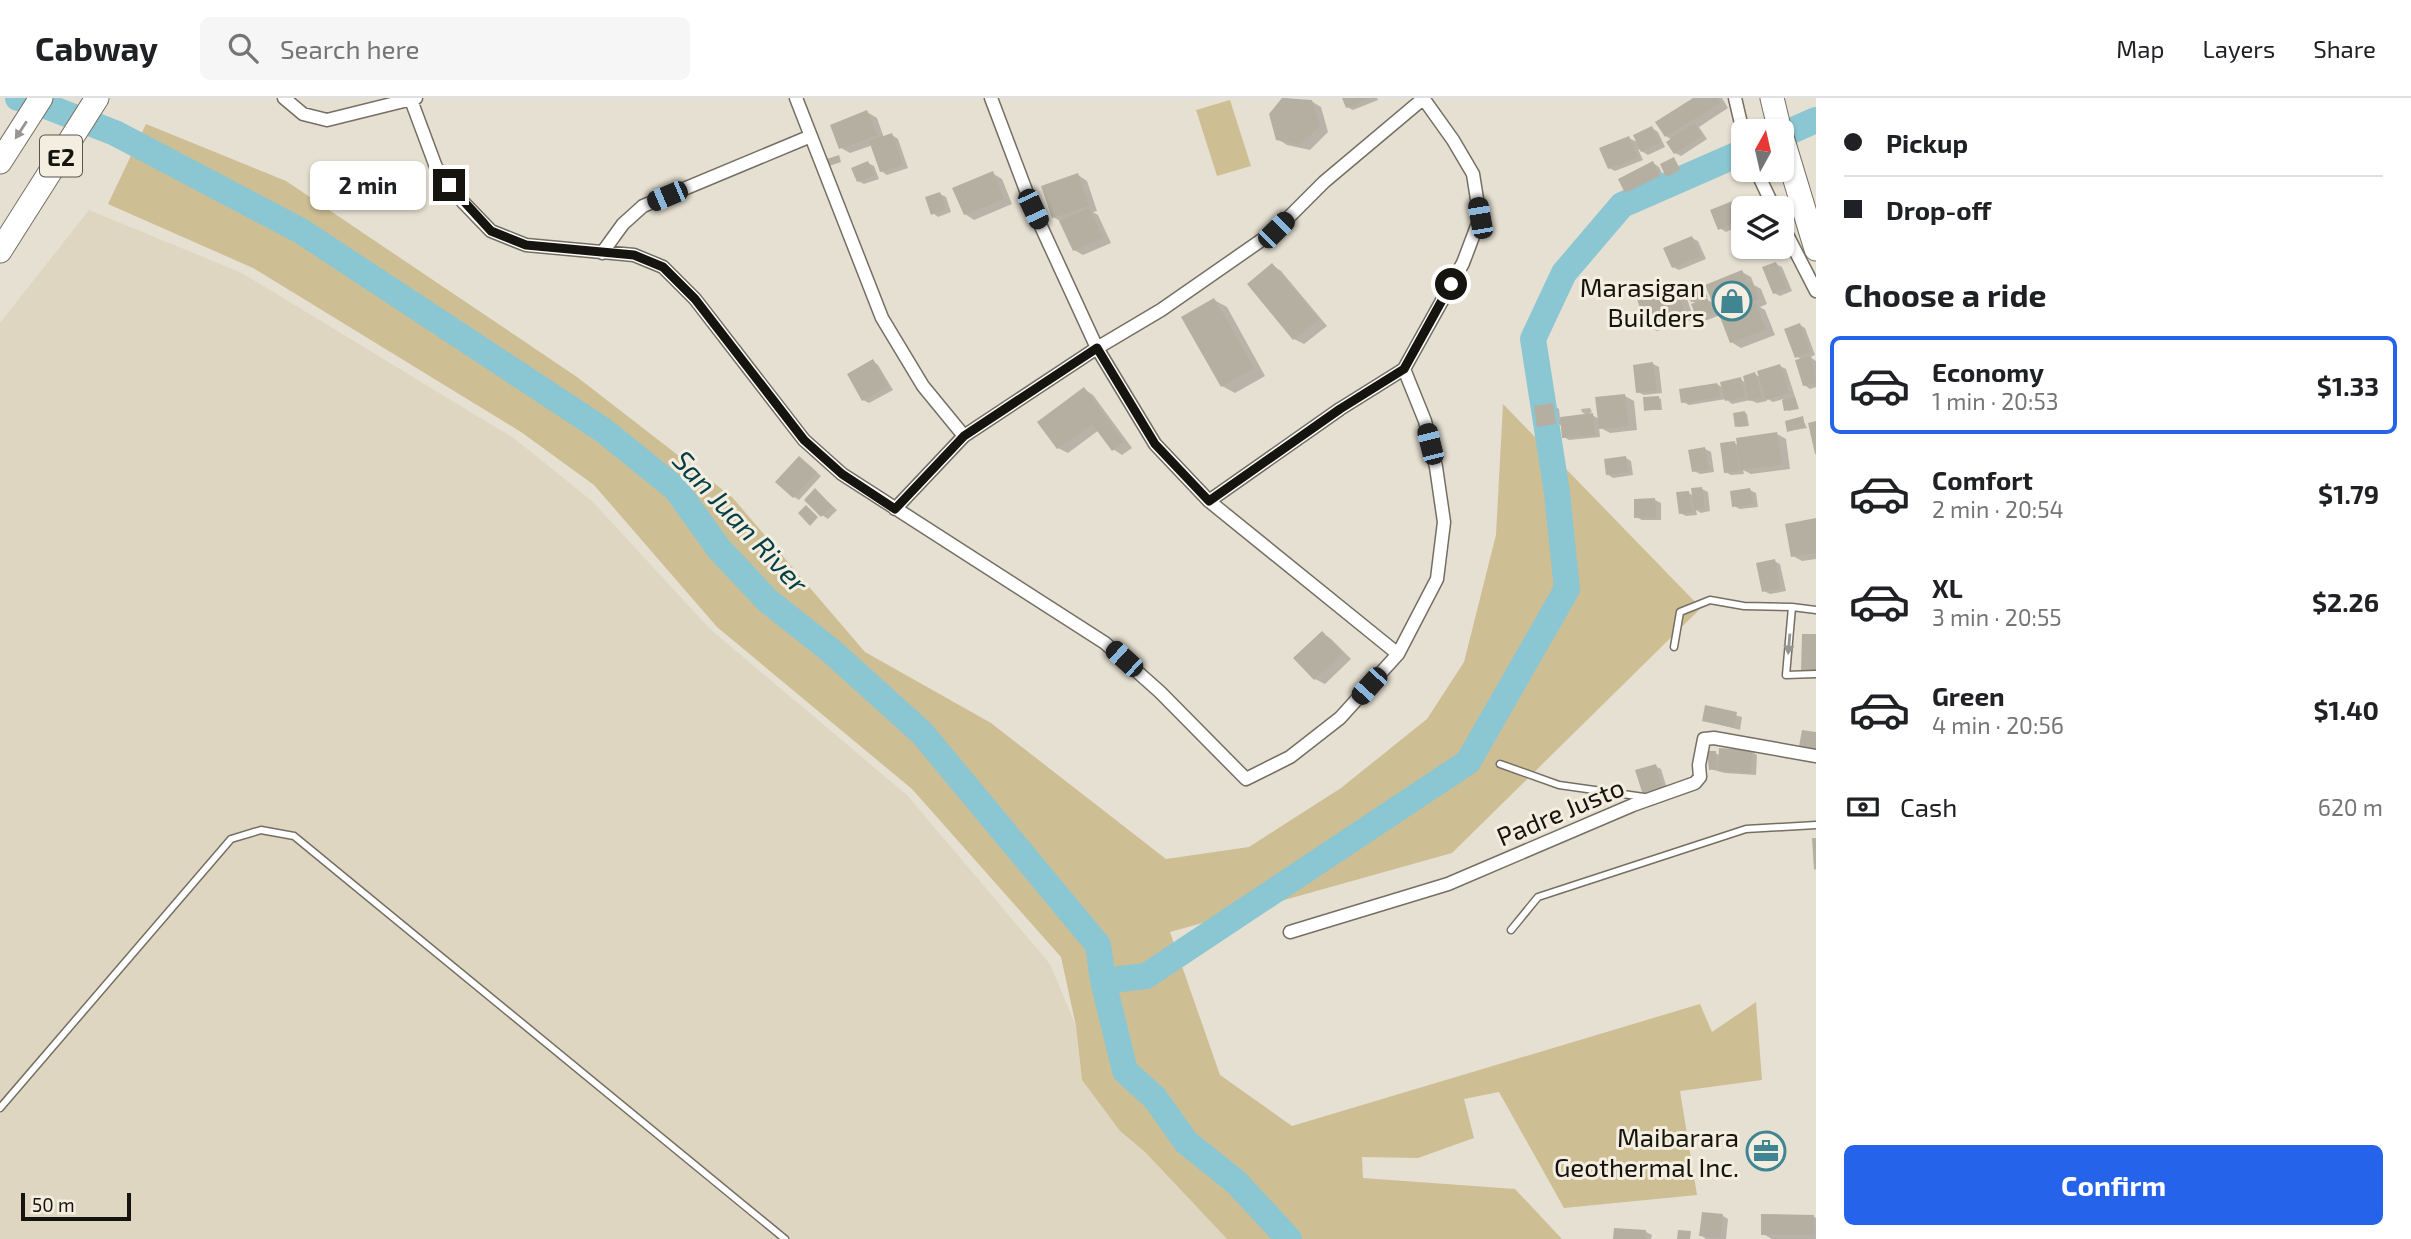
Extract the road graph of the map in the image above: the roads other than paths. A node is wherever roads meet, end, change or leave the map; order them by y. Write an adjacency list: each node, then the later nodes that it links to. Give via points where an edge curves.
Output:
1 (41, 98): 11 (highway, E2, one-way to 11)
2 (97, 98): 15 (highway, E2)
3 (284, 98): 8 (street, via 303,114 327,120)
4 (796, 98): 10 (street)
5 (991, 98): 18 (street, via 1033,209)
6 (1423, 98): 18 (street, via 1324,182 1276,230); 19 (street, via 1473,174 1480,218 1463,263)
7 (1735, 98): 9 (street)
8 (414, 99): 16 (street, via 436,167 491,231 526,245)
9 (1739, 119)
10 (811, 136): 16 (street, via 643,206); 20 (street, via 882,318 923,386)
11 (0, 162)
12 (1794, 178): 14 (highway)
13 (1794, 248): 17 (street)
14 (1816, 249)
15 (0, 251)
16 (602, 253): 22 (street, via 634,255 663,267 695,299 804,440 842,474)
17 (1816, 290)
18 (1097, 348): 20 (street); 21 (street, via 1155,444)
19 (1404, 369): 21 (street); 26 (street, via 1425,421 1444,522 1437,579)
20 (964, 436): 22 (street)
21 (1209, 501): 26 (street)
22 (895, 509): 26 (street, via 1105,643 1246,779 1290,757 1340,718)
23 (1792, 607): 24 (lane); 25 (lane, via 1710,600 1680,612); 27 (lane, one-way to 27, via 1786,675)
24 (1816, 610)
25 (1674, 647)
26 (1398, 654)
27 (1816, 674)
28 (1816, 756): 30 (street, Padre Justo, via 1704,739 1700,777 1695,783)
29 (1500, 764): 30 (lane, via 1559,785)
30 (1651, 798): 33 (street, Padre Justo, via 1448,884)
31 (1816, 825): 32 (lane, via 1746,829 1538,897)
32 (1511, 930)
33 (1290, 932)
34 (0, 1108): 35 (lane, via 232,839 261,830 294,836)
35 (785, 1239)

